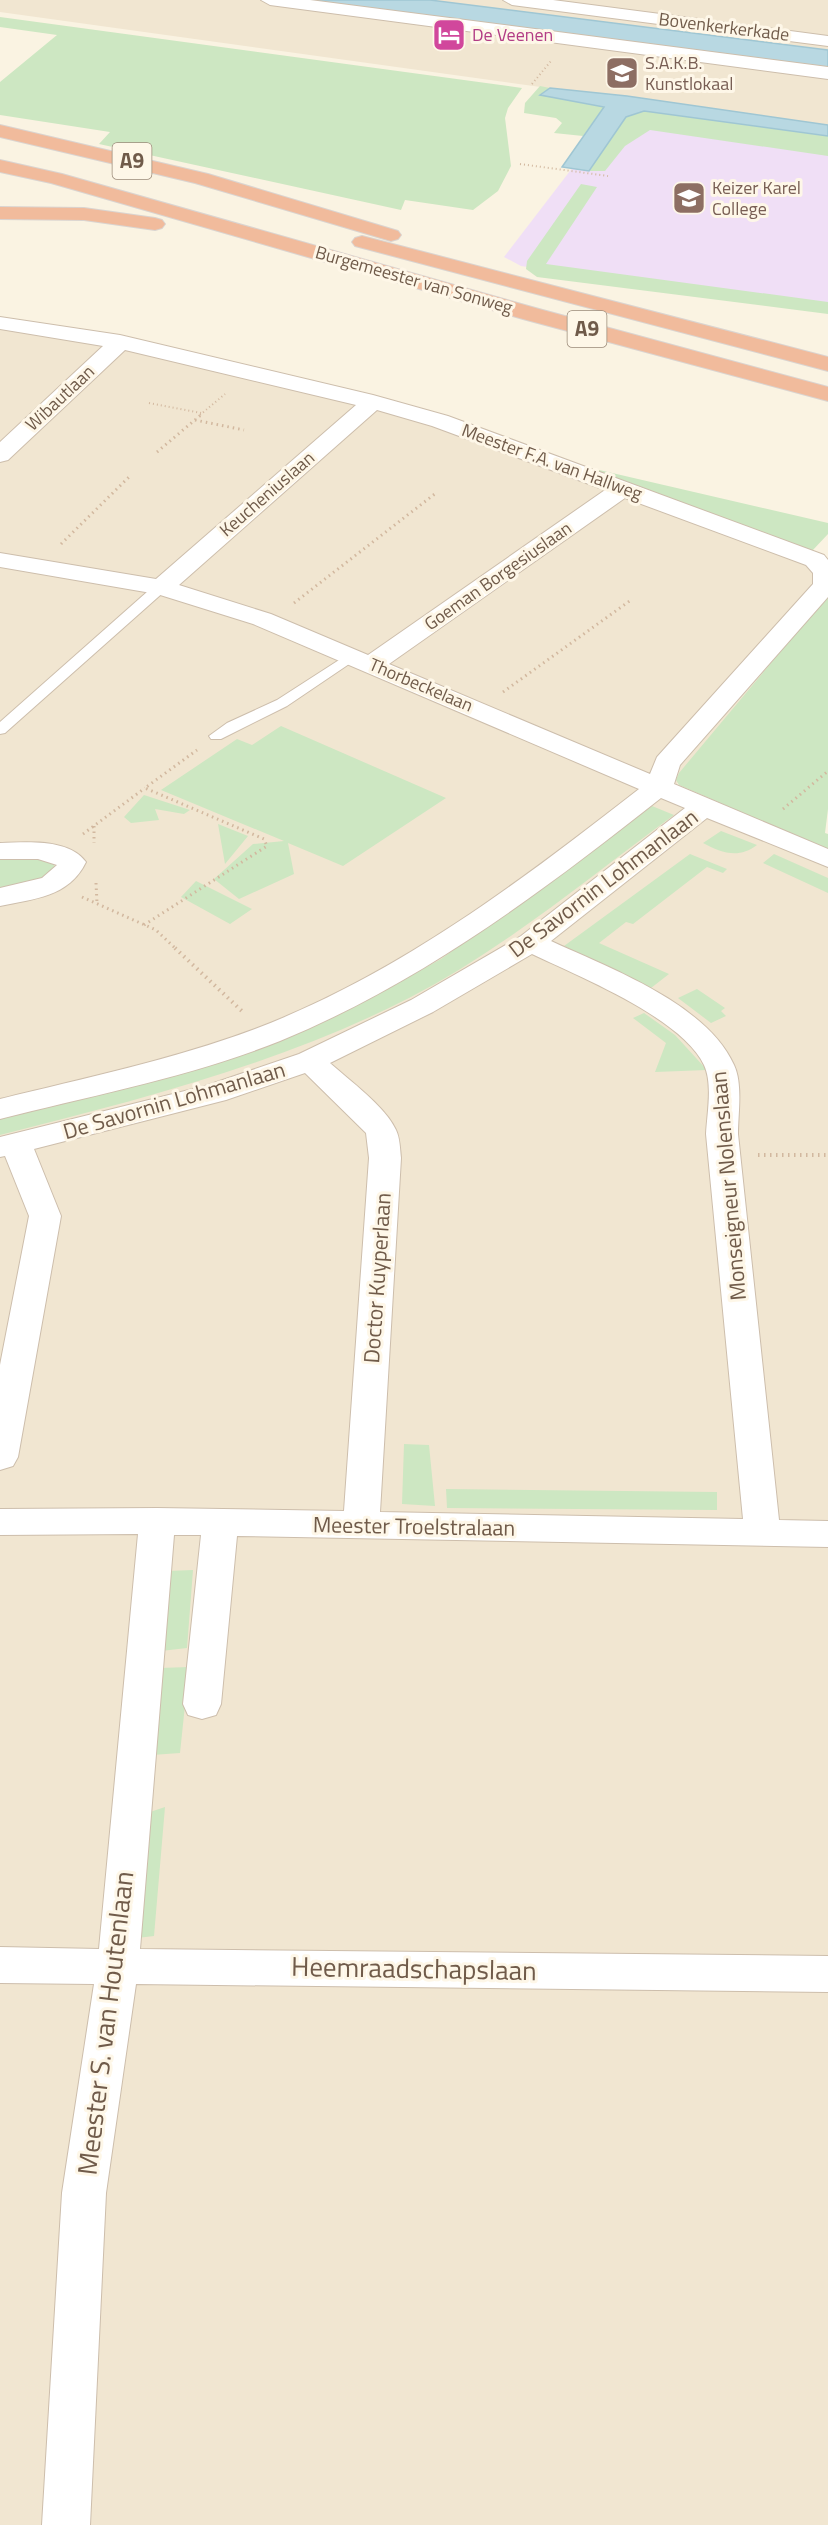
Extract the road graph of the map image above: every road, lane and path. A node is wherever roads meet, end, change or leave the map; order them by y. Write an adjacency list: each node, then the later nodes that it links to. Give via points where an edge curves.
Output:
1 (270, 0): 6 (street)
2 (512, 0): 4 (street, Bovenkerkerkade)
3 (643, 0): 4 (street)
4 (631, 15): 5 (street, Bovenkerkerkade, via 683,14)
5 (828, 40)
6 (828, 73)
7 (0, 131): 16 (highway, A9, via 244,190 391,235)
8 (0, 148): 12 (highway, A9)
9 (520, 164): 11 (path)
10 (0, 166): 15 (highway, Burgemeester van Sonweg / A9, via 56,178)
11 (608, 176)
12 (196, 198)
13 (218, 204): 16 (highway, Burgemeester van Sonweg / A9)
14 (0, 213): 15 (highway, A9, via 84,214 148,223 287,256)
15 (348, 260): 21 (highway, Burgemeester van Sonweg / A9)
16 (466, 269): 19 (highway, Burgemeester van Sonweg / A9)
17 (0, 323): 18 (street, Meester F.A. van Hallweg)
18 (120, 342): 20 (street, Meester F.A. van Hallweg); 28 (street, Wibautlaan)
19 (828, 364)
20 (250, 373): 22 (street, Meester F.A. van Hallweg); 24 (path)
21 (828, 394)
22 (373, 402): 30 (street, Meester F.A. van Hallweg, via 440,421); 34 (street, Keucheniuslaan)
23 (149, 403): 24 (path)
24 (202, 413): 25 (path)
25 (194, 420): 26 (path); 27 (path)
26 (244, 430)
27 (157, 452)
28 (0, 455)
29 (131, 475): 33 (path, via 61,544)
30 (624, 488): 37 (street, Goeman Borgesiuslaan); 42 (street, Meester F.A. van Hallweg, via 815,560 825,573 825,585 668,763)
31 (436, 493): 36 (path)
32 (0, 560): 33 (street, Thorbeckelaan)
33 (47, 566): 34 (street, Thorbeckelaan)
34 (161, 587): 36 (street, Thorbeckelaan); 39 (lane)
35 (631, 600): 38 (path)
36 (269, 622): 37 (street, Thorbeckelaan)
37 (362, 660): 38 (street, Thorbeckelaan); 40 (lane)
38 (477, 709): 42 (street, Thorbeckelaan)
39 (0, 730)
40 (216, 736): 43 (path)
41 (828, 771): 45 (path)
42 (660, 786): 44 (street, Thorbeckelaan); 53 (street, De Savornin Lohmanlaan, via 486,918 387,979)
43 (145, 788): 47 (path); 51 (path, via 264,839 267,846)
44 (704, 807): 45 (street, Thorbeckelaan); 52 (street, De Savornin Lohmanlaan)
45 (760, 829): 48 (street, Thorbeckelaan)
46 (0, 851): 47 (street, via 42,851)
47 (64, 858): 49 (street, via 68,874)
48 (828, 859)
49 (55, 885): 50 (street); 51 (path)
50 (0, 897)
51 (144, 925): 53 (path, via 156,930)
52 (531, 942): 54 (street, De Savornin Lohmanlaan, via 422,1006); 57 (street, Monseigneur Nolenslaan, via 668,1011 701,1038 720,1067)
53 (267, 1035): 55 (street, De Savornin Lohmanlaan, via 171,1065)
54 (310, 1061): 56 (street, De Savornin Lohmanlaan, via 215,1093); 63 (street, Doctor Kuyperlaan, via 381,1131 385,1158)
55 (0, 1109)
56 (8, 1145): 59 (street, via 45,1216)
57 (724, 1153): 58 (path); 64 (street, Monseigneur Nolenslaan)
58 (828, 1155)
59 (0, 1457)
60 (157, 1521): 61 (street, Meester Troelstralaan); 62 (street, Meester Troelstralaan); 68 (street, Meester S. van Houtenlaan)
61 (0, 1522)
62 (220, 1522): 63 (street, Meester Troelstralaan); 66 (street)
63 (361, 1524): 64 (street, Meester Troelstralaan)
64 (762, 1533): 65 (street, Meester Troelstralaan)
65 (828, 1534)
66 (202, 1704)
67 (0, 1965): 68 (street, Heemraadschapslaan)
68 (118, 1966): 69 (street, Heemraadschapslaan); 70 (street, Meester S. van Houtenlaan, via 84,2193)
69 (828, 1974)
70 (66, 2525)

